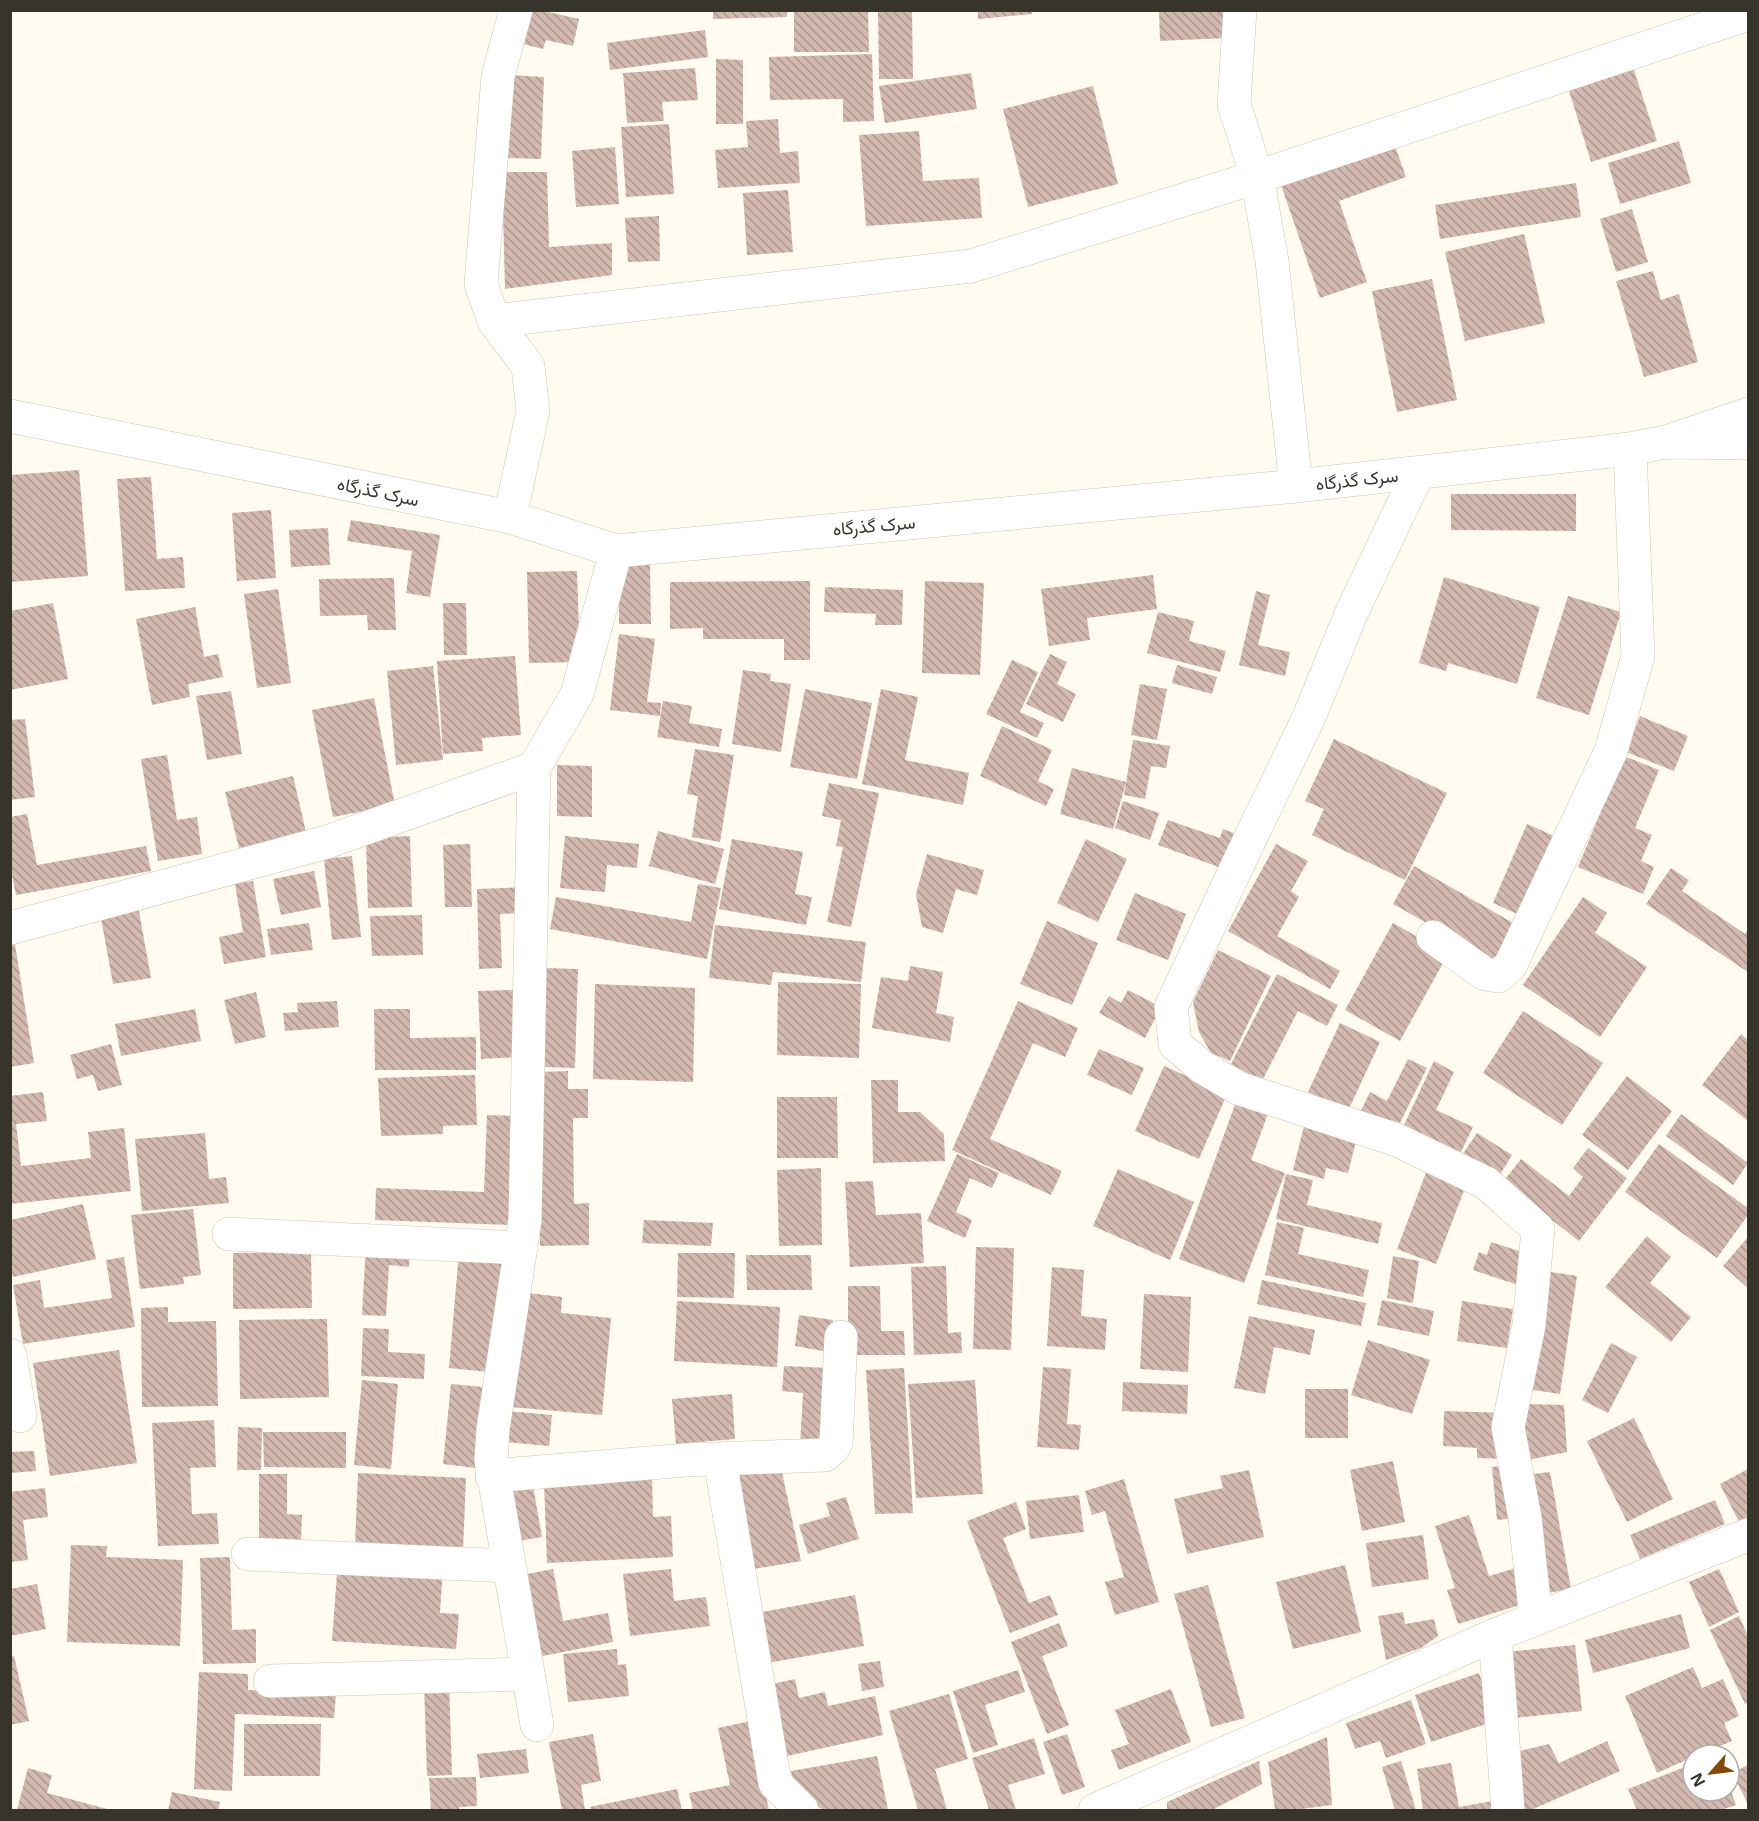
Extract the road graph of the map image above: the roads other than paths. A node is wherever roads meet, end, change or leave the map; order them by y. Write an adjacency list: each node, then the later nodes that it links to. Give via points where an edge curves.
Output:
1 (516, 10): 5 (street, via 498,76 481,284)
2 (1240, 10): 4 (street, via 1234,104)
3 (1749, 15): 4 (street)
4 (1257, 177): 5 (street, via 971,266); 12 (street, via 1272,261)
5 (494, 321): 13 (street, via 528,366 533,411)
6 (1749, 414): 8 (street)
7 (10, 416): 13 (street, سرک گذرگاه)
8 (1666, 442): 9 (street, سرک گذرگاه); 10 (street, سرک گذرگاه)
9 (1749, 443)
10 (1630, 448): 11 (street, سرک گذرگاه); 17 (street, via 1638,656 1611,751 1510,966 1498,976 1485,974)
11 (1418, 473): 12 (street, سرک گذرگاه); 28 (street, via 1351,614 1310,717 1171,1007 1175,1044 1202,1067 1238,1088 1397,1140 1486,1184 1538,1229 1529,1325 1508,1427 1525,1518)
12 (1296, 486): 14 (street, سرک گذرگاه)
13 (510, 518): 14 (street, سرک گذرگاه)
14 (616, 551): 15 (street, via 577,694)
15 (534, 768): 16 (street, via 327,842); 19 (street, via 525,1220)
16 (10, 928)
17 (1433, 937)
18 (229, 1234): 19 (street)
19 (520, 1248): 24 (street, via 493,1429)
20 (841, 1337): 23 (street, via 836,1443 832,1449 825,1455)
21 (10, 1355): 22 (street)
22 (20, 1416)
23 (720, 1460): 24 (street); 33 (street, via 775,1783)
24 (492, 1476): 27 (street)
25 (1749, 1535): 28 (street)
26 (248, 1554): 27 (street)
27 (509, 1566): 30 (street)
28 (1536, 1619): 29 (street)
29 (1496, 1635): 34 (street); 35 (street)
30 (528, 1674): 31 (street); 32 (street)
31 (270, 1681)
32 (537, 1725)
33 (802, 1810)
34 (1095, 1810)
35 (1508, 1810)

